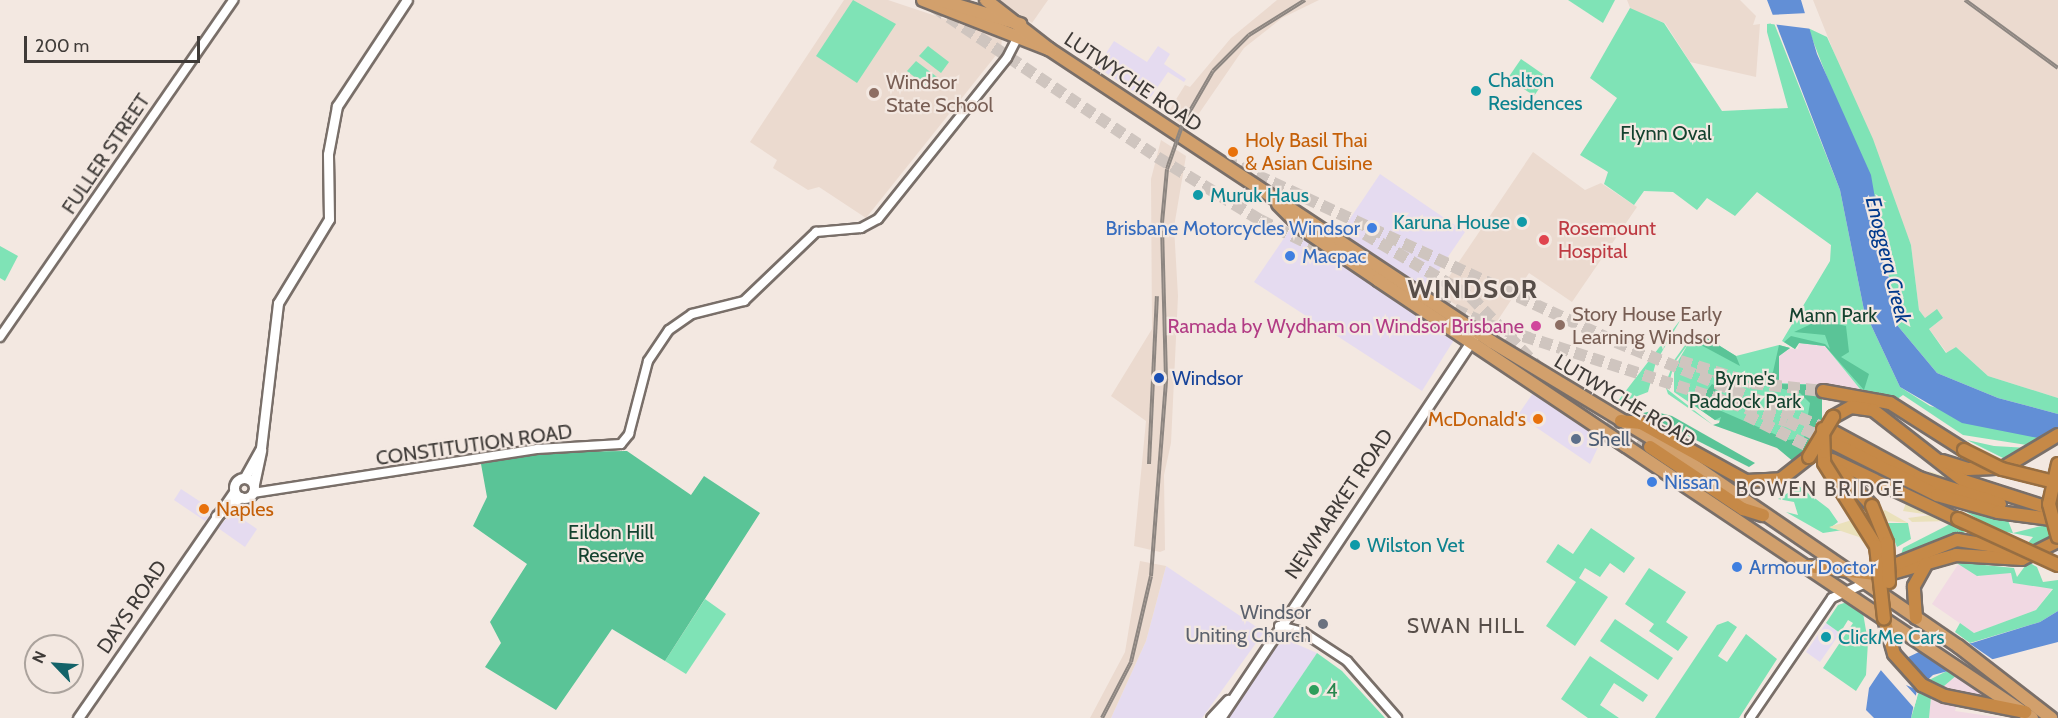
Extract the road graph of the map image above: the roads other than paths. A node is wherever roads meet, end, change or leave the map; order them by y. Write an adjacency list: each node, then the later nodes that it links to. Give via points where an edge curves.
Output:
1 (233, 0): 7 (street, FULLER STREET, via 9,329)
2 (407, 0): 15 (main road, via 337,106 328,154 329,219 278,303)
3 (922, 0): 6 (highway, LUTWYCHE ROAD)
4 (940, 0): 6 (highway, LUTWYCHE ROAD, via 1004,19)
5 (986, 0): 6 (highway)
6 (1019, 31): 8 (highway, LUTWYCHE ROAD, via 1278,204 1304,229); 21 (street, CONSTITUTION ROAD, via 878,219 861,228 816,232 744,301 697,312 674,325 648,361 629,434 621,444 537,449 281,490)
7 (0, 336)
8 (1474, 338): 10 (highway, LUTWYCHE ROAD); 32 (highway, LUTWYCHE ROAD); 40 (main road, NEWMARKET ROAD)
9 (1823, 391): 16 (highway, via 1858,393 1899,406)
10 (1621, 421): 11 (highway, bridge, via 1648,427 1740,480 1761,483 1791,474); 25 (highway, LUTWYCHE ROAD)
11 (1829, 434): 13 (highway, bridge, via 1843,410 1867,408); 23 (highway, via 1930,488); 39 (highway, bridge, via 1824,463 1876,546)
12 (2058, 435): 13 (highway, via 2020,461 1989,470 1953,466)
13 (1915, 446): 23 (highway, via 1956,477)
14 (1650, 447): 25 (highway, via 1743,509)
15 (261, 448): 19 (main road); 21 (main road, via 260,474)
16 (1964, 450): 18 (highway, bridge, via 2016,468); 20 (highway, bridge, via 2002,469)
17 (2058, 464): 28 (highway, bridge, via 2049,504)
18 (2058, 475)
19 (245, 477): 21 (main road); 22 (main road, via 236,481)
20 (2058, 483)
21 (254, 487): 22 (main road)
22 (237, 494): 43 (main road, DAYS ROAD, via 216,516)
23 (2010, 507): 24 (highway); 27 (highway)
24 (2058, 511)
25 (1763, 515): 34 (highway, LUTWYCHE ROAD)
26 (1958, 519): 29 (highway, bridge); 31 (highway, bridge); 39 (highway, bridge, via 1835,464 1861,490 1887,543)
27 (2058, 520)
28 (2058, 540): 30 (highway, via 2022,559 1963,555)
29 (2014, 549): 33 (highway); 35 (highway, via 1964,540)
30 (1928, 563): 35 (highway); 38 (highway, via 1914,588)
31 (2058, 565)
32 (1808, 566): 34 (highway); 37 (highway, LUTWYCHE ROAD)
33 (2058, 572)
34 (1850, 574): 35 (highway); 36 (highway, LUTWYCHE ROAD)
35 (1873, 574)
36 (1864, 584): 37 (street); 38 (highway, LUTWYCHE ROAD)
37 (1844, 590): 42 (highway, LUTWYCHE ROAD); 47 (street, via 1832,598)
38 (1916, 618): 48 (highway, LUTWYCHE ROAD)
39 (1884, 619): 42 (highway, via 1891,647 1908,673 1929,689)
40 (1279, 626): 41 (main road, NEWMARKET ROAD); 46 (street, via 1303,632 1347,661)
41 (1232, 696): 44 (main road, NEWMARKET ROAD); 45 (main road, NEWMARKET ROAD)
42 (2029, 715)
43 (78, 718)
44 (1210, 718)
45 (1220, 718)
46 (1397, 718)
47 (1750, 718)
48 (2050, 718)

